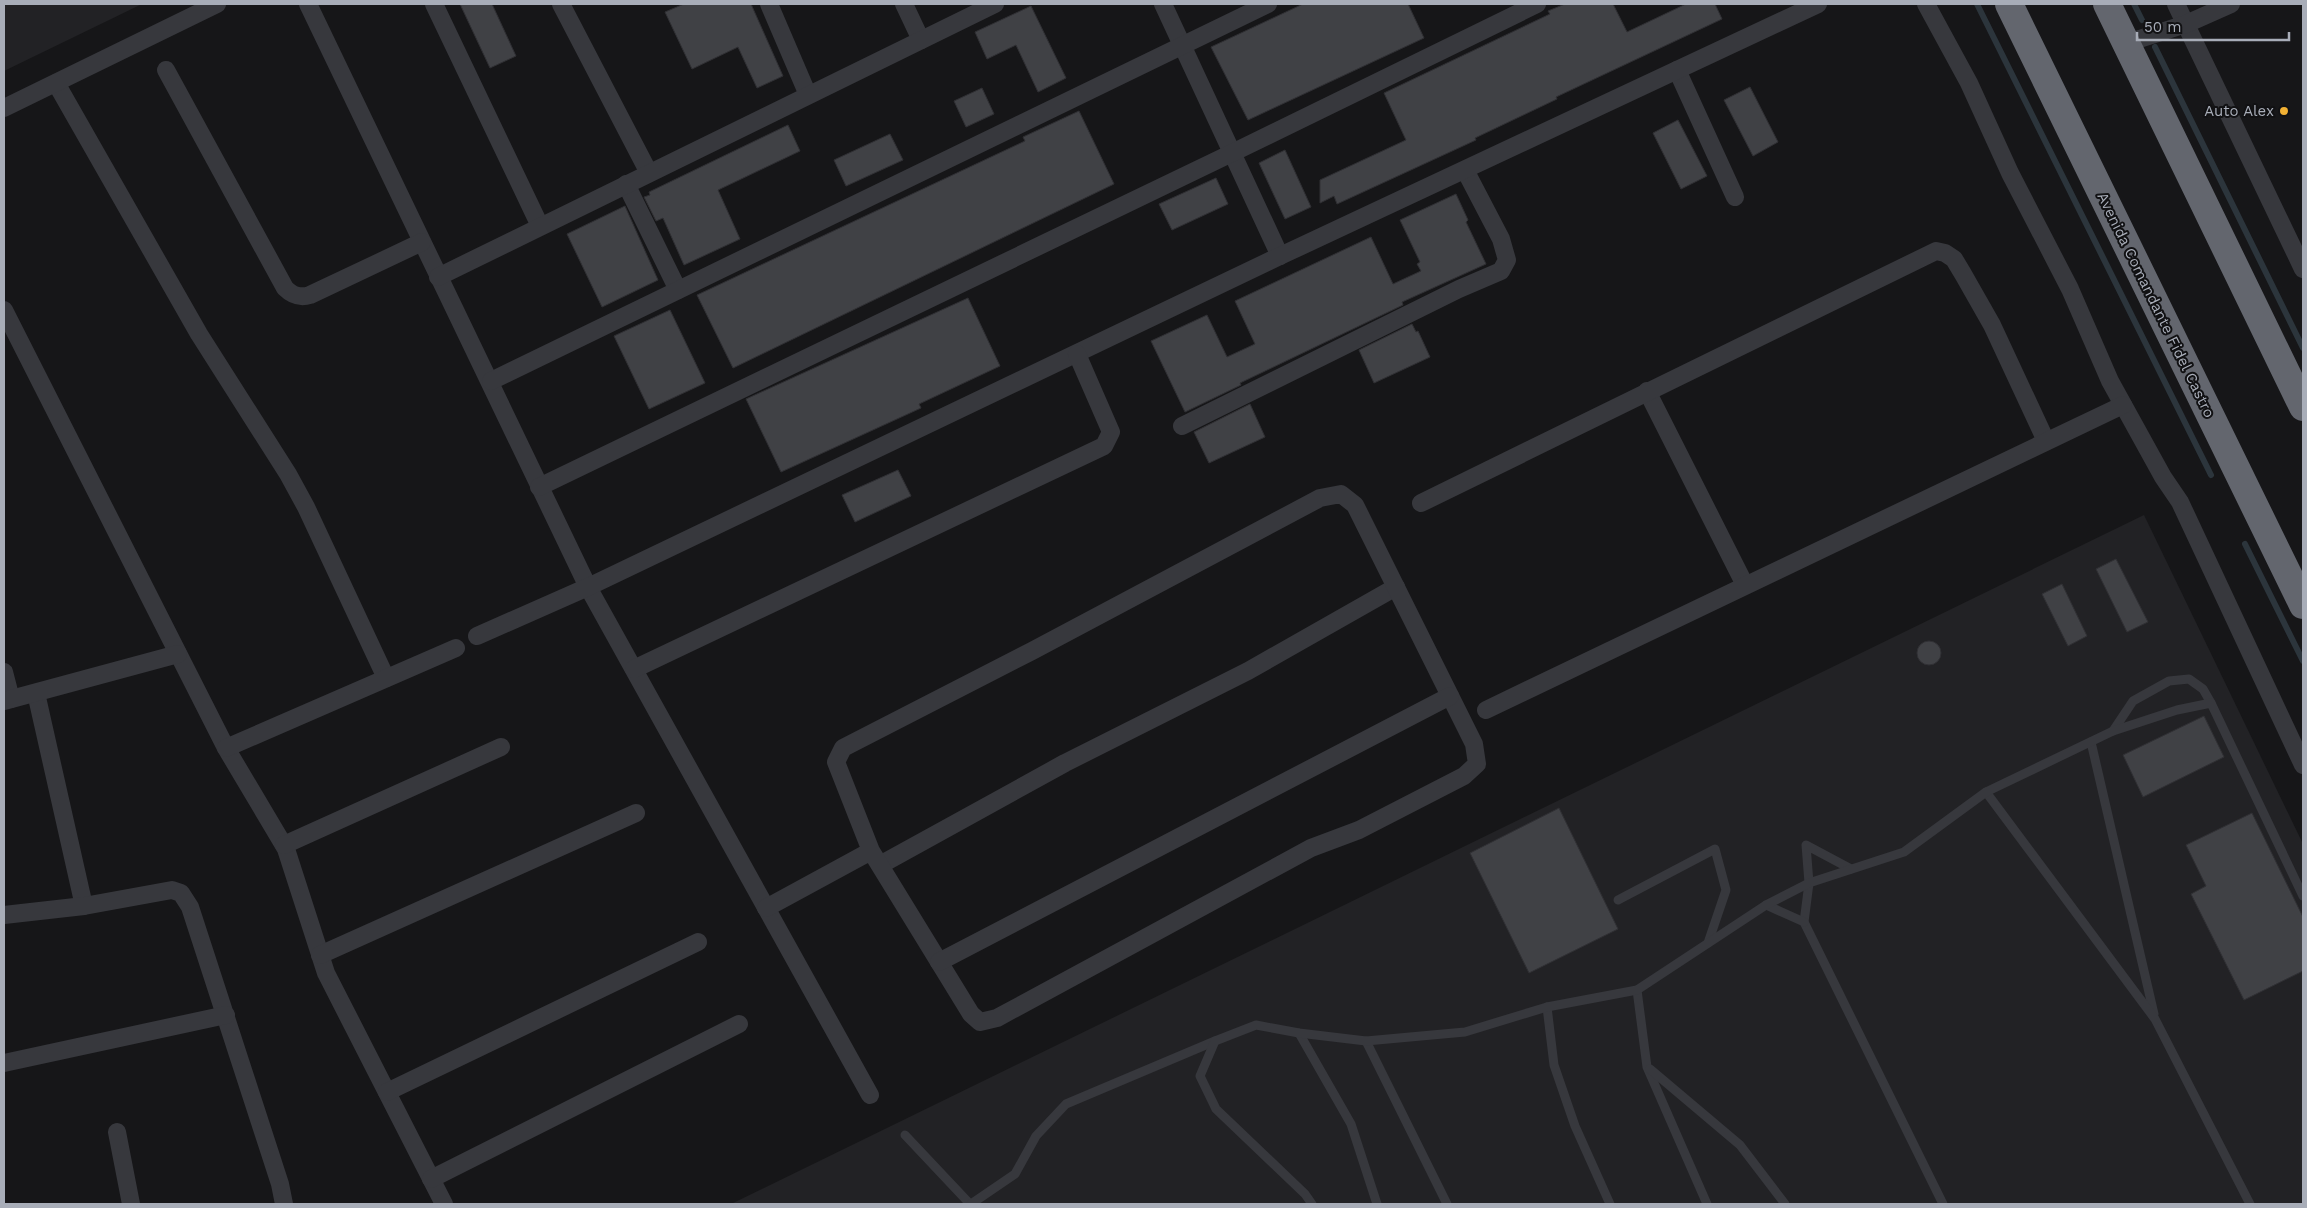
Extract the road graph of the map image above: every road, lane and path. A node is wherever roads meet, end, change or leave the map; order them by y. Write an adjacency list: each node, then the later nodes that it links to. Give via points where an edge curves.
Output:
1 (217, 4): 23 (street)
2 (308, 4): 32 (street)
3 (434, 4): 31 (street)
4 (561, 4): 28 (street)
5 (769, 4): 24 (street)
6 (904, 4): 18 (street)
7 (995, 4): 18 (street)
8 (1163, 4): 20 (street)
9 (1268, 4): 20 (street)
10 (1537, 4): 26 (street)
11 (1818, 4): 22 (street)
12 (1926, 4): 41 (street, via 1970,83 2010,173 2070,289 2110,381)
13 (2009, 4): 50 (highway, Avenida Comandante Fidel Castro)
14 (2107, 4): 19 (highway)
15 (2176, 4): 17 (street)
16 (2231, 4): 17 (street)
17 (2186, 24): 19 (street); 34 (street)
18 (921, 40): 24 (street)
19 (2126, 43): 42 (highway)
20 (1182, 46): 26 (street); 36 (street)
21 (166, 70): 32 (street, via 289,292 296,296 310,295)
22 (1676, 70): 27 (street); 30 (street)
23 (56, 83): 25 (street); 56 (street, via 199,334 288,474)
24 (808, 95): 28 (street)
25 (4, 108)
26 (1232, 153): 33 (street); 45 (street)
27 (1465, 170): 33 (street); 43 (street, via 1501,239 1507,260 1501,271)
28 (649, 173): 29 (street)
29 (626, 184): 31 (street); 36 (street)
30 (1735, 197)
31 (540, 226): 35 (street)
32 (422, 242): 35 (street)
33 (1280, 256): 38 (street)
34 (2303, 269)
35 (438, 277): 39 (street)
36 (678, 290): 39 (street)
37 (5, 316): 53 (street)
38 (1077, 354): 48 (street); 54 (street, via 1111,432 1104,446)
39 (491, 381): 45 (street)
40 (1647, 391): 44 (street, via 1936,251 1954,259 1963,274 1992,325); 46 (street); 47 (street)
41 (2124, 405): 44 (street); 66 (street, via 2180,502)
42 (2303, 407)
43 (1182, 426)
44 (2046, 441): 47 (street)
45 (539, 486): 48 (street)
46 (1421, 503)
47 (1745, 585): 61 (street)
48 (588, 587): 51 (street); 54 (street)
49 (1396, 587): 58 (street); 70 (street, via 1248,671); 70 (street, via 1355,505 1341,494 1320,498 843,748 836,762)
50 (2303, 606)
51 (477, 636)
52 (456, 648): 56 (street)
53 (178, 654): 57 (street); 65 (street)
54 (634, 669): 77 (street)
55 (4, 672): 59 (street)
56 (386, 678): 65 (street)
57 (36, 692): 59 (street); 76 (street)
58 (1450, 696): 83 (street); 83 (street, via 1474,744 1477,764 1464,776 1360,830 1311,848 997,1018 980,1022 970,1014)
59 (8, 700)
60 (2211, 703): 62 (lane, via 2177,710); 62 (lane, via 2203,688 2189,679 2169,681 2133,700); 73 (lane)
61 (1486, 710)
62 (2113, 731): 63 (lane)
63 (2091, 742): 67 (lane); 87 (lane)
64 (502, 747): 69 (street)
65 (226, 748): 69 (street)
66 (2303, 766)
67 (1986, 792): 71 (lane, via 1904,852); 87 (lane)
68 (636, 812): 82 (street)
69 (284, 845): 82 (street)
70 (876, 858): 77 (street); 83 (street)
71 (1851, 869): 72 (lane); 72 (lane, via 1806,845)
72 (1809, 883): 75 (lane); 79 (lane)
73 (2303, 896)
74 (1618, 900): 81 (lane, via 1715,849 1726,890)
75 (1766, 905): 79 (lane); 81 (lane)
76 (84, 906): 78 (street); 86 (street, via 172,890 181,893 190,907)
77 (766, 908): 95 (street)
78 (4, 914)
79 (1804, 922): 109 (lane)
80 (698, 942): 94 (street)
81 (1708, 943): 84 (lane)
82 (320, 955): 94 (street, via 326,973)
83 (939, 962)
84 (1636, 990): 85 (lane); 93 (lane)
85 (1547, 1007): 91 (lane, via 1466,1032); 106 (lane, via 1554,1065 1575,1126)
86 (226, 1015): 92 (street); 100 (street)
87 (2155, 1020): 110 (lane)
88 (739, 1024): 98 (street)
89 (1299, 1033): 90 (lane, via 1256,1025); 91 (lane); 104 (lane, via 1351,1124)
90 (1215, 1041): 102 (lane, via 1066,1104 1036,1136 1015,1174); 103 (lane, via 1200,1076 1216,1108)
91 (1366, 1041): 105 (lane)
92 (4, 1063)
93 (1647, 1067): 107 (lane); 108 (lane, via 1740,1145)
94 (387, 1092): 98 (street)
95 (870, 1095)
96 (117, 1132): 99 (street)
97 (905, 1135): 102 (lane)
98 (431, 1179): 101 (street)
99 (131, 1204)
100 (284, 1204)
101 (444, 1204)
102 (970, 1204)
103 (1312, 1204)
104 (1377, 1204)
105 (1447, 1204)
106 (1610, 1204)
107 (1707, 1204)
108 (1785, 1204)
109 (1942, 1204)
110 (2250, 1204)

